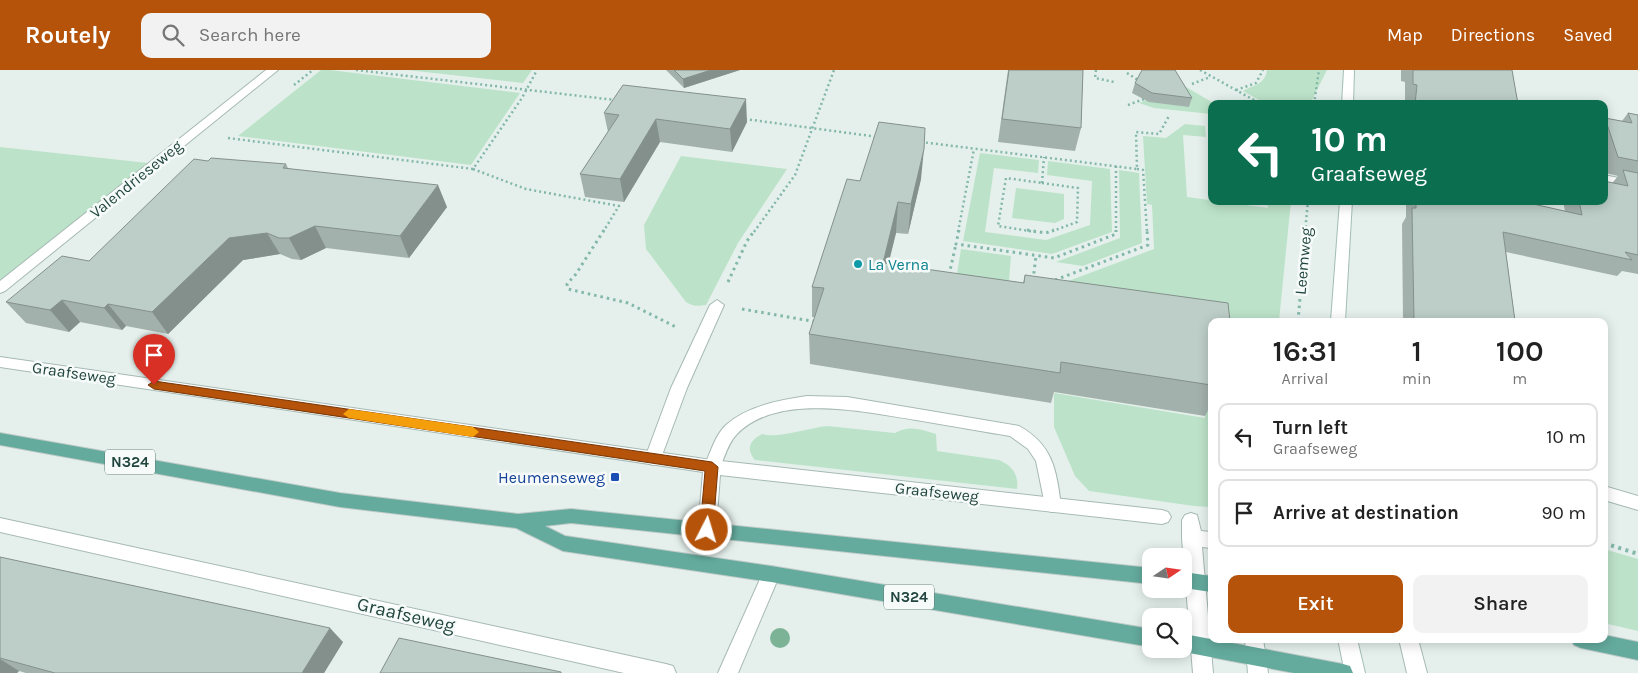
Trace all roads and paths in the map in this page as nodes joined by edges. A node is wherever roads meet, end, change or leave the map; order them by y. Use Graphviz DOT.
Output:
graph roads {
  1 [pos="273,70"];
  2 [pos="313,70"];
  3 [pos="356,70"];
  4 [pos="537,70"];
  5 [pos="834,70"];
  6 [pos="1096,70"];
  7 [pos="1200,70"];
  8 [pos="1262,70"];
  9 [pos="1319,70"];
  10 [pos="1349,70"];
  11 [pos="1127,72"];
  12 [pos="1211,76"];
  13 [pos="1114,82"];
  14 [pos="1141,82"];
  15 [pos="1192,84"];
  16 [pos="289,88"];
  17 [pos="526,89"];
  18 [pos="1235,90"];
  19 [pos="1144,99"];
  20 [pos="1254,100"];
  21 [pos="1315,100"];
  22 [pos="1347,100"];
  23 [pos="623,102"];
  24 [pos="1128,105"];
  25 [pos="1169,116"];
  26 [pos="737,118"];
  27 [pos="814,129"];
  28 [pos="235,132"];
  29 [pos="880,137"];
  30 [pos="917,142"];
  31 [pos="974,149"];
  32 [pos="1044,157"];
  33 [pos="1116,166"];
  34 [pos="473,169"];
  35 [pos="1137,169"];
  36 [pos="1608,180"];
  37 [pos="1042,183"];
  38 [pos="1638,186"];
  39 [pos="1308,205"];
  40 [pos="1346,205"];
  41 [pos="956,244"];
  42 [pos="1036,256"];
  43 [pos="958,278"];
  44 [pos="1050,282"];
  45 [pos="0,288"];
  46 [pos="1032,289"];
  47 [pos="717,305"];
  48 [pos="1298,318"];
  49 [pos="1338,318"];
  50 [pos="819,322"];
  51 [pos="699,344"];
  52 [pos="0,362"];
  53 [pos="0,438"];
  54 [pos="653,458"];
  55 [pos="712,467"];
  56 [pos="1608,494"];
  57 [pos="1638,503"];
  58 [pos="1052,505"];
  59 [pos="1162,517"];
  60 [pos="1191,520"];
  61 [pos="518,521"];
  62 [pos="0,525"];
  63 [pos="707,530"];
  64 [pos="1191,538"];
  65 [pos="1208,540"];
  66 [pos="1608,544"];
  67 [pos="1638,554"];
  68 [pos="771,574"];
  69 [pos="1142,575"];
  70 [pos="1196,582"];
  71 [pos="1142,636"];
  72 [pos="1349,643"];
  73 [pos="1410,643"];
  74 [pos="1600,643"];
  75 [pos="1192,645"];
  76 [pos="1638,651"];
  77 [pos="1256,656"];
  78 [pos="666,673"];
  79 [pos="728,673"];
  80 [pos="1203,673"];
  81 [pos="1343,673"];
  82 [pos="1355,673"];
  83 [pos="1417,673"];
  1 -- 45 [label="street, Valendrieseweg"];
  2 -- 16 [label="path"];
  3 -- 17 [label="path"];
  4 -- 17 [label="path"];
  5 -- 27 [label="path"];
  6 -- 13 [label="path"];
  7 -- 12 [label="path"];
  8 -- 18 [label="path"];
  9 -- 21 [label="path"];
  10 -- 22 [label="street"];
  11 -- 14 [label="path"];
  12 -- 15 [label="path"];
  12 -- 18 [label="path"];
  17 -- 23 [label="path"];
  17 -- 34 [label="path"];
  18 -- 20 [label="path"];
  19 -- 24 [label="path"];
  25 -- 35 [label="path"];
  26 -- 27 [label="path"];
  27 -- 29 [label="path"];
  27 -- 47 [label="path"];
  28 -- 34 [label="path"];
  30 -- 31 [label="path"];
  31 -- 32 [label="path"];
  31 -- 41 [label="path"];
  32 -- 33 [label="path"];
  32 -- 37 [label="path"];
  33 -- 35 [label="path"];
  33 -- 42 [label="path"];
  34 -- 51 [label="path"];
  35 -- 44 [label="path"];
  36 -- 38 [label="street"];
  37 -- 37 [label="path"];
  39 -- 48 [label="path, Leemweg"];
  40 -- 49 [label="street"];
  41 -- 42 [label="path"];
  41 -- 43 [label="path"];
  42 -- 46 [label="path"];
  47 -- 50 [label="path"];
  47 -- 51 [label="street"];
  51 -- 54 [label="street"];
  52 -- 54 [label="street, Graafseweg"];
  53 -- 61 [label="main road, N324"];
  54 -- 55 [label="street, Graafseweg"];
  55 -- 58 [label="street, Graafseweg"];
  55 -- 58 [label="street"];
  55 -- 63 [label="street"];
  56 -- 57 [label="street"];
  58 -- 59 [label="street, Graafseweg"];
  60 -- 64 [label="street"];
  61 -- 63 [label="main road, N324"];
  61 -- 68 [label="main road, N324"];
  62 -- 78 [label="street, Graafseweg"];
  63 -- 69 [label="main road, N324"];
  64 -- 65 [label="street"];
  64 -- 70 [label="street"];
  66 -- 67 [label="path"];
  68 -- 71 [label="main road, N324"];
  68 -- 79 [label="street"];
  70 -- 75 [label="street"];
  72 -- 82 [label="street"];
  73 -- 83 [label="street"];
  74 -- 76 [label="main road"];
  75 -- 77 [label="main road"];
  75 -- 80 [label="street"];
  77 -- 81 [label="main road"];
}
